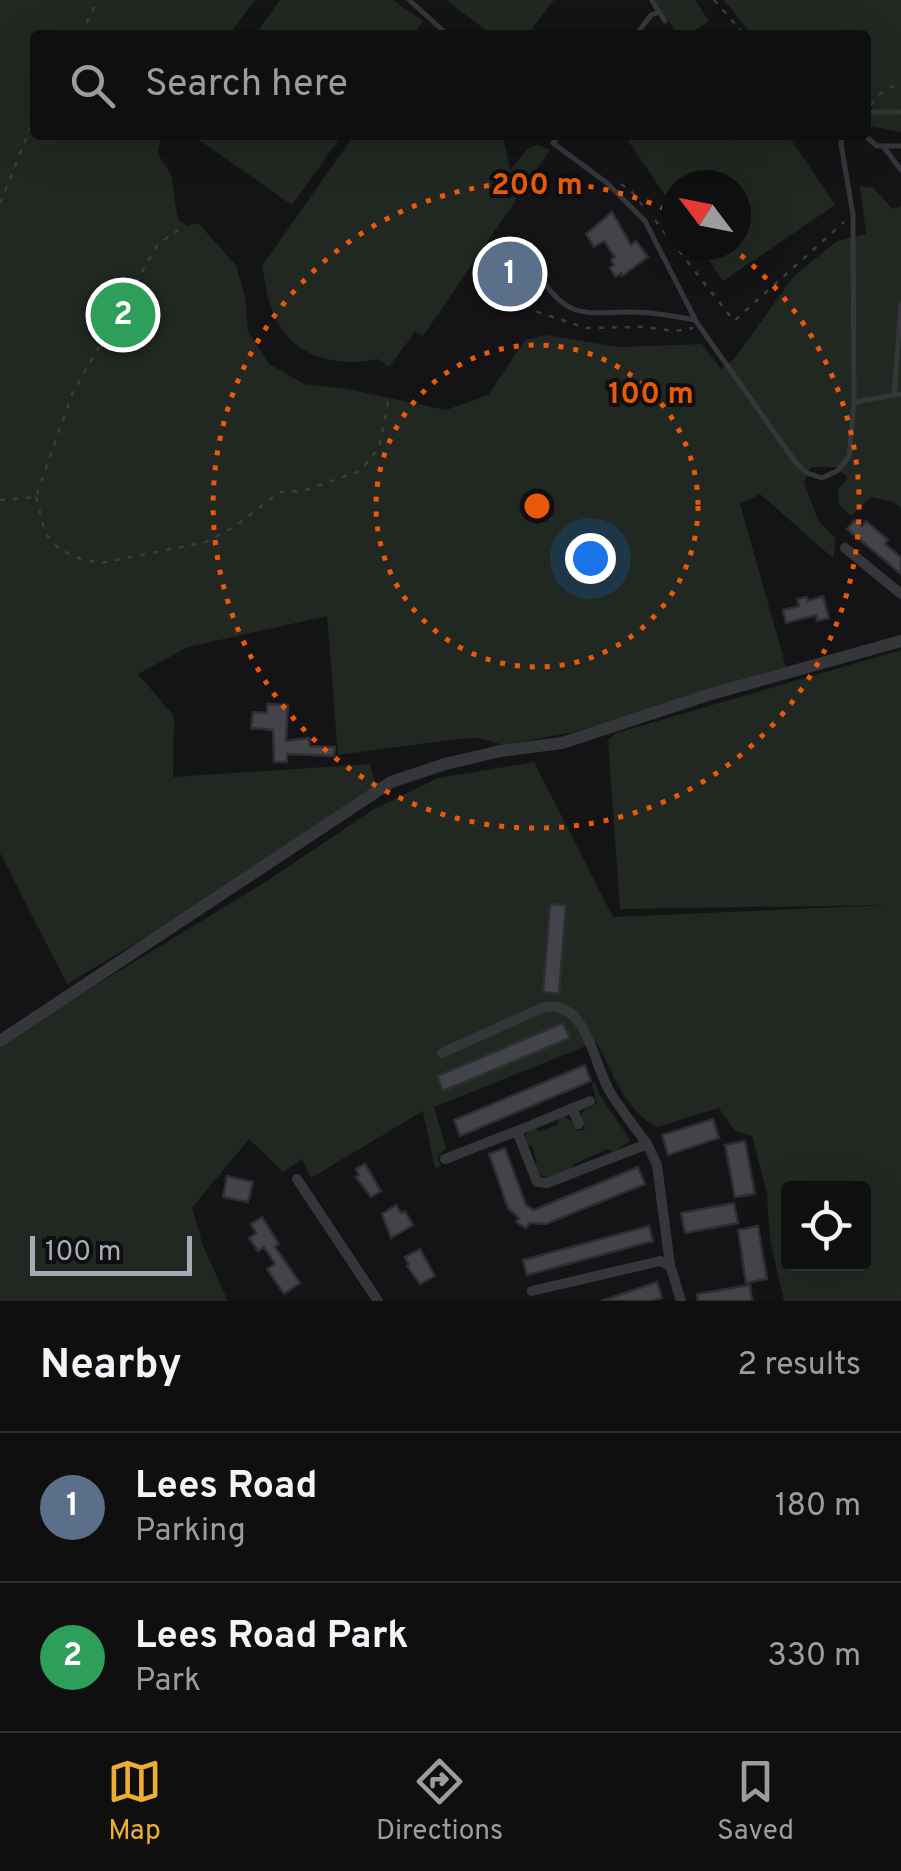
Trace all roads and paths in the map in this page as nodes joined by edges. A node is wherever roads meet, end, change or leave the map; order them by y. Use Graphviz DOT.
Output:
graph roads {
  1 [pos="97,0"];
  2 [pos="409,0"];
  3 [pos="714,0"];
  4 [pos="652,2"];
  5 [pos="658,12"];
  6 [pos="665,21"];
  7 [pos="84,30"];
  8 [pos="442,30"];
  9 [pos="640,30"];
  10 [pos="740,30"];
  11 [pos="901,82"];
  12 [pos="871,106"];
  13 [pos="871,112"];
  14 [pos="901,112"];
  15 [pos="30,129"];
  16 [pos="549,140"];
  17 [pos="555,140"];
  18 [pos="842,140"];
  19 [pos="869,140"];
  20 [pos="552,143"];
  21 [pos="883,146"];
  22 [pos="901,146"];
  23 [pos="901,170"];
  24 [pos="617,182"];
  25 [pos="0,203"];
  26 [pos="852,214"];
  27 [pos="180,229"];
  28 [pos="542,280"];
  29 [pos="526,304"];
  30 [pos="901,304"];
  31 [pos="697,323"];
  32 [pos="897,395"];
  33 [pos="388,397"];
  34 [pos="854,402"];
  35 [pos="36,497"];
  36 [pos="0,500"];
  37 [pos="845,548"];
  38 [pos="901,594"];
  39 [pos="901,642"];
  40 [pos="0,1041"];
  41 [pos="442,1053"];
  42 [pos="590,1101"];
  43 [pos="572,1108"];
  44 [pos="579,1124"];
  45 [pos="516,1132"];
  46 [pos="450,1140"];
  47 [pos="647,1144"];
  48 [pos="296,1179"];
  49 [pos="670,1264"];
  50 [pos="558,1284"];
  51 [pos="532,1291"];
  52 [pos="560,1300"];
  53 [pos="378,1301"];
  54 [pos="681,1301"];
  1 -- 7 [label="path"];
  2 -- 8 [label="lane"];
  3 -- 10 [label="path"];
  4 -- 5 [label="lane"];
  5 -- 6 [label="lane"];
  5 -- 9 [label="lane"];
  11 -- 12 [label="path"];
  13 -- 14 [label="lane"];
  15 -- 25 [label="path"];
  16 -- 20 [label="lane"];
  17 -- 20 [label="lane"];
  18 -- 26 [label="lane"];
  19 -- 21 [label="lane"];
  20 -- 31 [label="lane"];
  21 -- 22 [label="lane"];
  21 -- 23 [label="lane"];
  24 -- 26 [label="path"];
  26 -- 34 [label="lane"];
  27 -- 35 [label="path"];
  28 -- 31 [label="lane"];
  29 -- 31 [label="path"];
  30 -- 32 [label="lane"];
  31 -- 34 [label="lane"];
  32 -- 34 [label="lane"];
  33 -- 35 [label="path"];
  35 -- 36 [label="path"];
  37 -- 38 [label="street"];
  39 -- 40 [label="street"];
  41 -- 47 [label="street"];
  42 -- 43 [label="street"];
  43 -- 44 [label="street"];
  43 -- 45 [label="street"];
  45 -- 46 [label="street"];
  45 -- 47 [label="street"];
  47 -- 49 [label="street"];
  48 -- 53 [label="street"];
  49 -- 50 [label="street"];
  49 -- 54 [label="street"];
  50 -- 51 [label="street"];
  50 -- 52 [label="street"];
}
